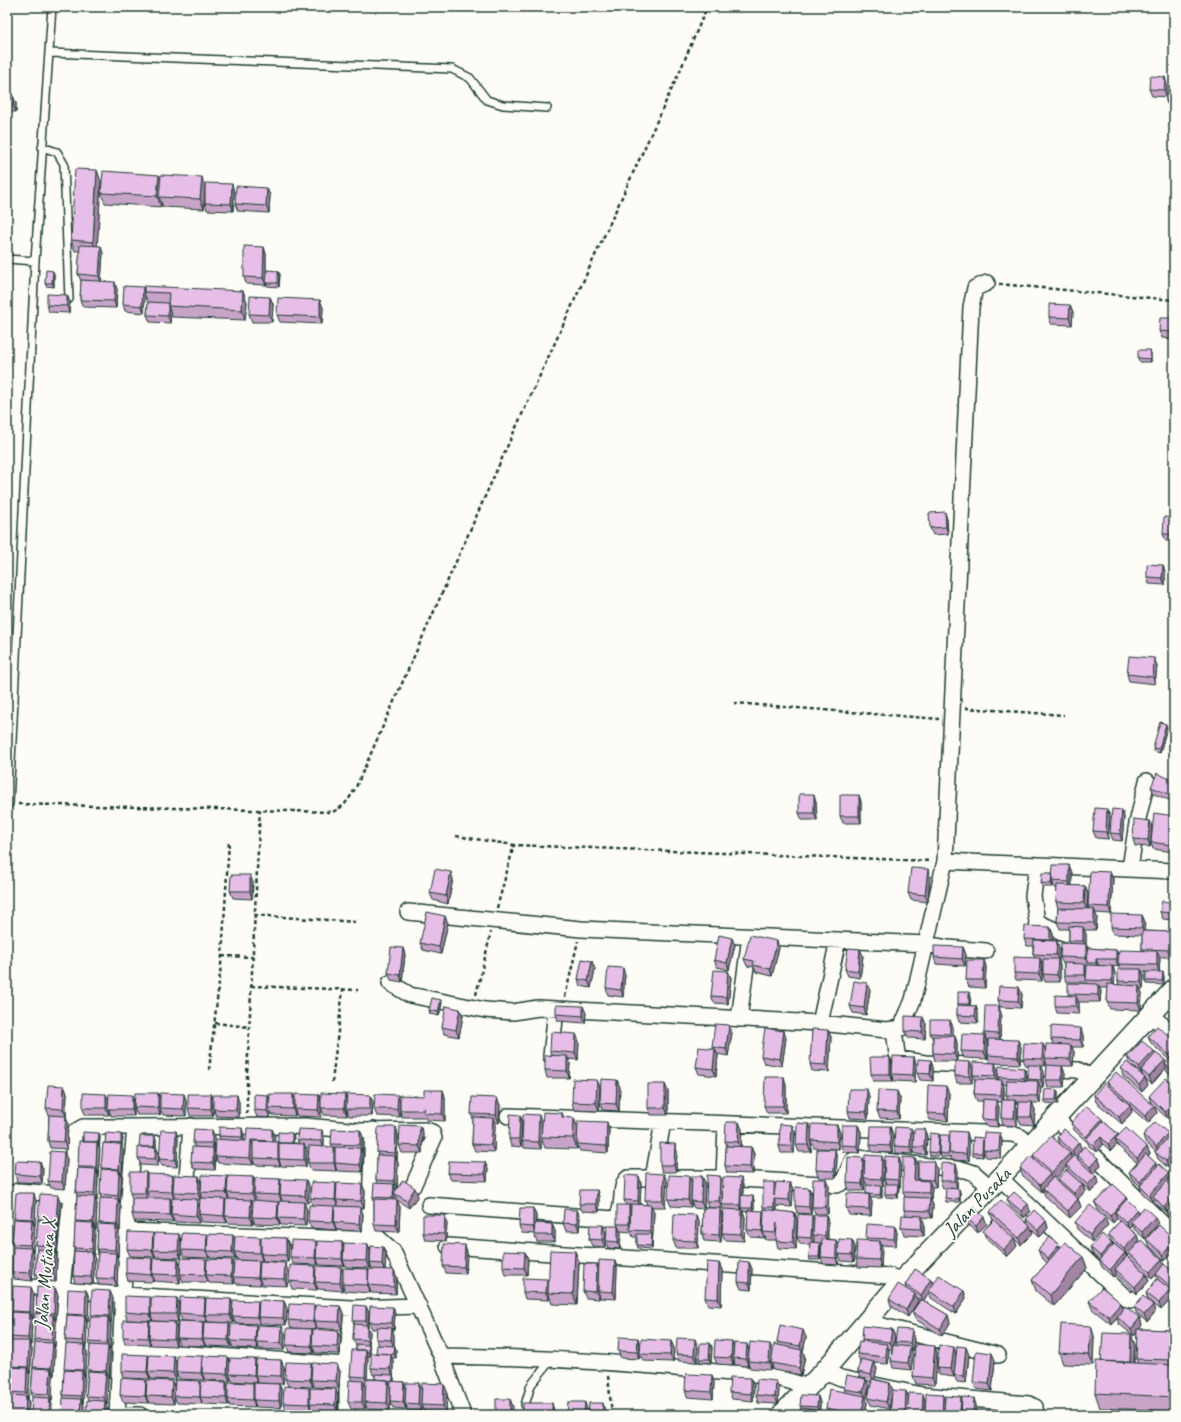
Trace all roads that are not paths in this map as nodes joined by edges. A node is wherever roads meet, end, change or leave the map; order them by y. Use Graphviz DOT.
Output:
graph roads {
  1 [pos="52,7"];
  2 [pos="50,53"];
  3 [pos="547,108"];
  4 [pos="42,147"];
  5 [pos="7,259"];
  6 [pos="35,261"];
  7 [pos="987,283"];
  8 [pos="69,299"];
  9 [pos="1147,781"];
  10 [pos="8,804"];
  11 [pos="945,861"];
  12 [pos="1037,865"];
  13 [pos="1130,868"];
  14 [pos="1174,871"];
  15 [pos="408,912"];
  16 [pos="1064,934"];
  17 [pos="750,936"];
  18 [pos="838,940"];
  19 [pos="927,944"];
  20 [pos="986,950"];
  21 [pos="390,983"];
  22 [pos="1174,989"];
  23 [pos="559,1010"];
  24 [pos="1150,1015"];
  25 [pos="739,1019"];
  26 [pos="820,1023"];
  27 [pos="894,1030"];
  28 [pos="1174,1034"];
  29 [pos="551,1056"];
  30 [pos="1092,1078"];
  31 [pos="508,1116"];
  32 [pos="1056,1118"];
  33 [pos="663,1122"];
  34 [pos="726,1124"];
  35 [pos="191,1126"];
  36 [pos="135,1127"];
  37 [pos="373,1130"];
  38 [pos="1029,1147"];
  39 [pos="203,1178"];
  40 [pos="653,1178"];
  41 [pos="724,1178"];
  42 [pos="995,1183"];
  43 [pos="355,1184"];
  44 [pos="371,1185"];
  45 [pos="413,1186"];
  46 [pos="72,1195"];
  47 [pos="430,1205"];
  48 [pos="126,1231"];
  49 [pos="1174,1235"];
  50 [pos="380,1240"];
  51 [pos="448,1246"];
  52 [pos="1174,1259"];
  53 [pos="7,1273"];
  54 [pos="902,1280"];
  55 [pos="7,1285"];
  56 [pos="62,1290"];
  57 [pos="123,1295"];
  58 [pos="419,1306"];
  59 [pos="352,1308"];
  60 [pos="867,1322"];
  61 [pos="119,1349"];
  62 [pos="998,1355"];
  63 [pos="446,1356"];
  64 [pos="551,1360"];
  65 [pos="346,1365"];
  66 [pos="824,1371"];
  67 [pos="808,1387"];
  68 [pos="525,1405"];
  69 [pos="57,1415"];
  70 [pos="117,1415"];
  71 [pos="122,1415"];
  72 [pos="140,1415"];
  73 [pos="347,1415"];
  74 [pos="461,1415"];
  75 [pos="781,1415"];
  76 [pos="1036,1415"];
  1 -- 2 [label="lane"];
  2 -- 3 [label="lane"];
  2 -- 4 [label="lane"];
  4 -- 6 [label="lane"];
  4 -- 8 [label="lane"];
  5 -- 6 [label="lane"];
  6 -- 10 [label="lane"];
  7 -- 11 [label="street"];
  9 -- 13 [label="street"];
  11 -- 12 [label="street"];
  11 -- 19 [label="street"];
  12 -- 13 [label="street"];
  12 -- 16 [label="street"];
  13 -- 14 [label="street"];
  15 -- 17 [label="street"];
  17 -- 18 [label="street"];
  17 -- 25 [label="street"];
  18 -- 19 [label="street"];
  18 -- 26 [label="street"];
  19 -- 20 [label="street"];
  19 -- 27 [label="street"];
  21 -- 23 [label="street"];
  22 -- 24 [label="street, Jalan Pusaka"];
  23 -- 25 [label="street"];
  23 -- 29 [label="street"];
  24 -- 28 [label="street"];
  24 -- 30 [label="street, Jalan Pusaka"];
  25 -- 26 [label="street"];
  26 -- 27 [label="street"];
  27 -- 30 [label="street"];
  30 -- 32 [label="street, Jalan Pusaka"];
  31 -- 33 [label="street"];
  32 -- 38 [label="street, Jalan Pusaka"];
  32 -- 49 [label="street"];
  33 -- 34 [label="street"];
  33 -- 40 [label="street"];
  34 -- 38 [label="street"];
  34 -- 41 [label="street"];
  35 -- 36 [label="street"];
  35 -- 37 [label="street"];
  35 -- 39 [label="street"];
  36 -- 46 [label="street, Jalan Mutiara X"];
  36 -- 48 [label="street"];
  37 -- 44 [label="street"];
  37 -- 45 [label="street"];
  38 -- 42 [label="street, Jalan Pusaka"];
  40 -- 41 [label="street"];
  40 -- 47 [label="street"];
  41 -- 42 [label="street"];
  42 -- 52 [label="street"];
  42 -- 54 [label="street, Jalan Pusaka"];
  43 -- 44 [label="street"];
  44 -- 50 [label="street"];
  46 -- 53 [label="street"];
  46 -- 56 [label="street, Jalan Mutiara X"];
  48 -- 50 [label="street"];
  48 -- 57 [label="street"];
  50 -- 58 [label="street"];
  51 -- 54 [label="street"];
  54 -- 60 [label="street, Jalan Pusaka"];
  55 -- 56 [label="street"];
  56 -- 57 [label="street"];
  56 -- 69 [label="street, Jalan Mutiara X"];
  57 -- 59 [label="street"];
  57 -- 61 [label="street"];
  58 -- 59 [label="street"];
  58 -- 63 [label="street"];
  59 -- 65 [label="street"];
  60 -- 62 [label="street"];
  60 -- 66 [label="street, Jalan Pusaka"];
  61 -- 65 [label="street"];
  61 -- 70 [label="street"];
  63 -- 64 [label="street"];
  63 -- 74 [label="street"];
  64 -- 67 [label="street"];
  64 -- 68 [label="lane"];
  65 -- 73 [label="street"];
  66 -- 67 [label="street, Jalan Pusaka"];
  66 -- 76 [label="street"];
  67 -- 75 [label="street, Jalan Pusaka"];
  71 -- 72 [label="street"];
}
